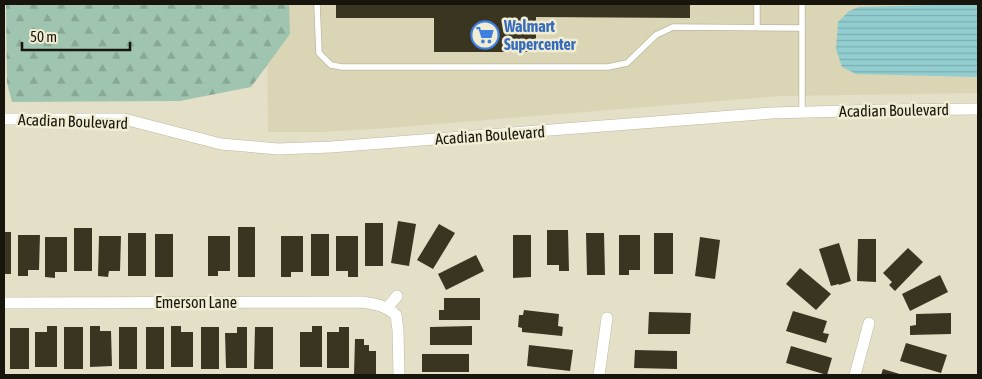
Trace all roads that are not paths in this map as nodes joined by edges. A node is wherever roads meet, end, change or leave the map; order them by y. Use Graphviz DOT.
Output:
graph roads {
  1 [pos="317,4"];
  2 [pos="757,4"];
  3 [pos="802,4"];
  4 [pos="757,27"];
  5 [pos="802,28"];
  6 [pos="978,109"];
  7 [pos="802,112"];
  8 [pos="4,118"];
  9 [pos="397,296"];
  10 [pos="4,303"];
  11 [pos="388,307"];
  12 [pos="608,318"];
  13 [pos="869,323"];
  14 [pos="399,375"];
  15 [pos="599,375"];
  16 [pos="855,375"];
  1 -- 4 [label="lane"];
  2 -- 4 [label="lane"];
  3 -- 5 [label="lane"];
  4 -- 5 [label="lane"];
  5 -- 7 [label="lane"];
  6 -- 7 [label="street, Acadian Boulevard"];
  7 -- 8 [label="street, Acadian Boulevard"];
  9 -- 11 [label="street"];
  10 -- 11 [label="street, Emerson Lane"];
  11 -- 14 [label="street"];
  12 -- 15 [label="street"];
  13 -- 16 [label="street"];
}
